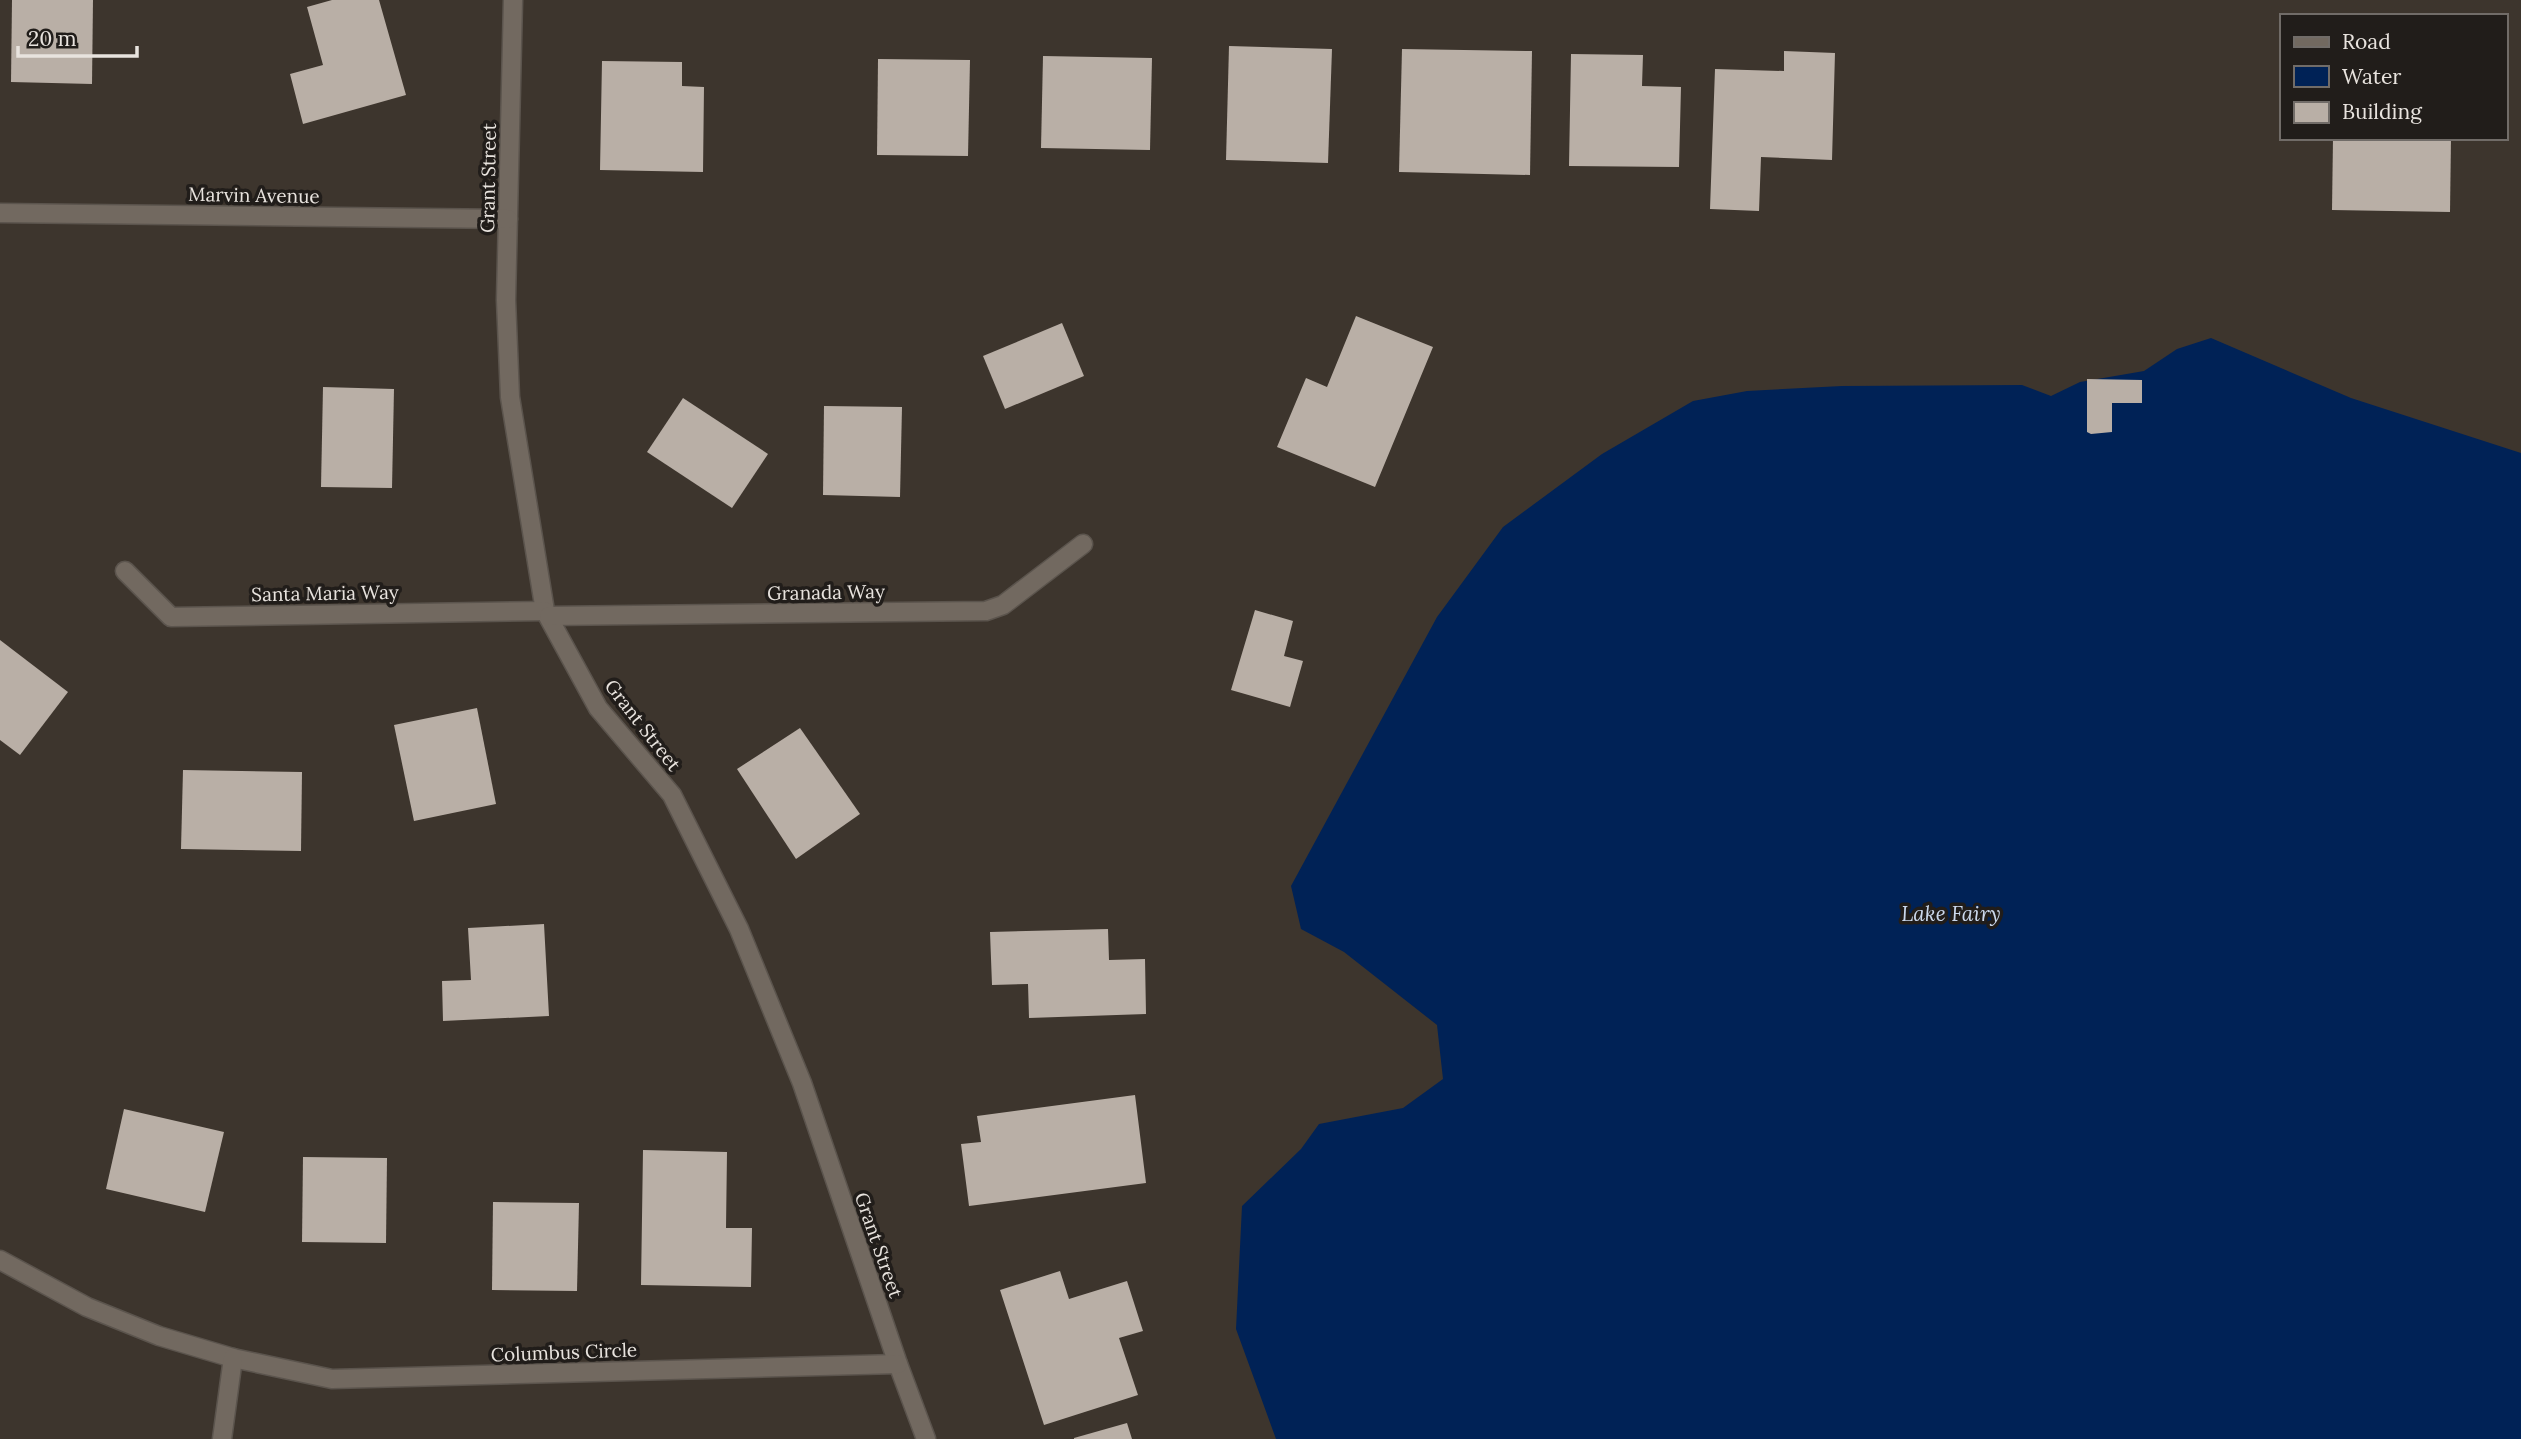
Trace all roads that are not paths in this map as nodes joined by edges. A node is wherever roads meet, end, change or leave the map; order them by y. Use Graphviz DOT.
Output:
graph roads {
  1 [pos="513,0"];
  2 [pos="0,213"];
  3 [pos="508,219"];
  4 [pos="1083,544"];
  5 [pos="125,571"];
  6 [pos="547,614"];
  7 [pos="0,1260"];
  8 [pos="233,1358"];
  9 [pos="898,1364"];
  10 [pos="222,1439"];
  11 [pos="926,1439"];
  1 -- 3 [label="street, Grant Street"];
  2 -- 3 [label="street, Marvin Avenue"];
  3 -- 6 [label="street, Grant Street"];
  4 -- 6 [label="street, Granada Way"];
  5 -- 6 [label="street, Santa Maria Way"];
  6 -- 9 [label="street, Grant Street"];
  7 -- 8 [label="street, Columbus Circle"];
  8 -- 9 [label="street, Columbus Circle"];
  8 -- 10 [label="street"];
  9 -- 11 [label="street, Grant Street"];
}
